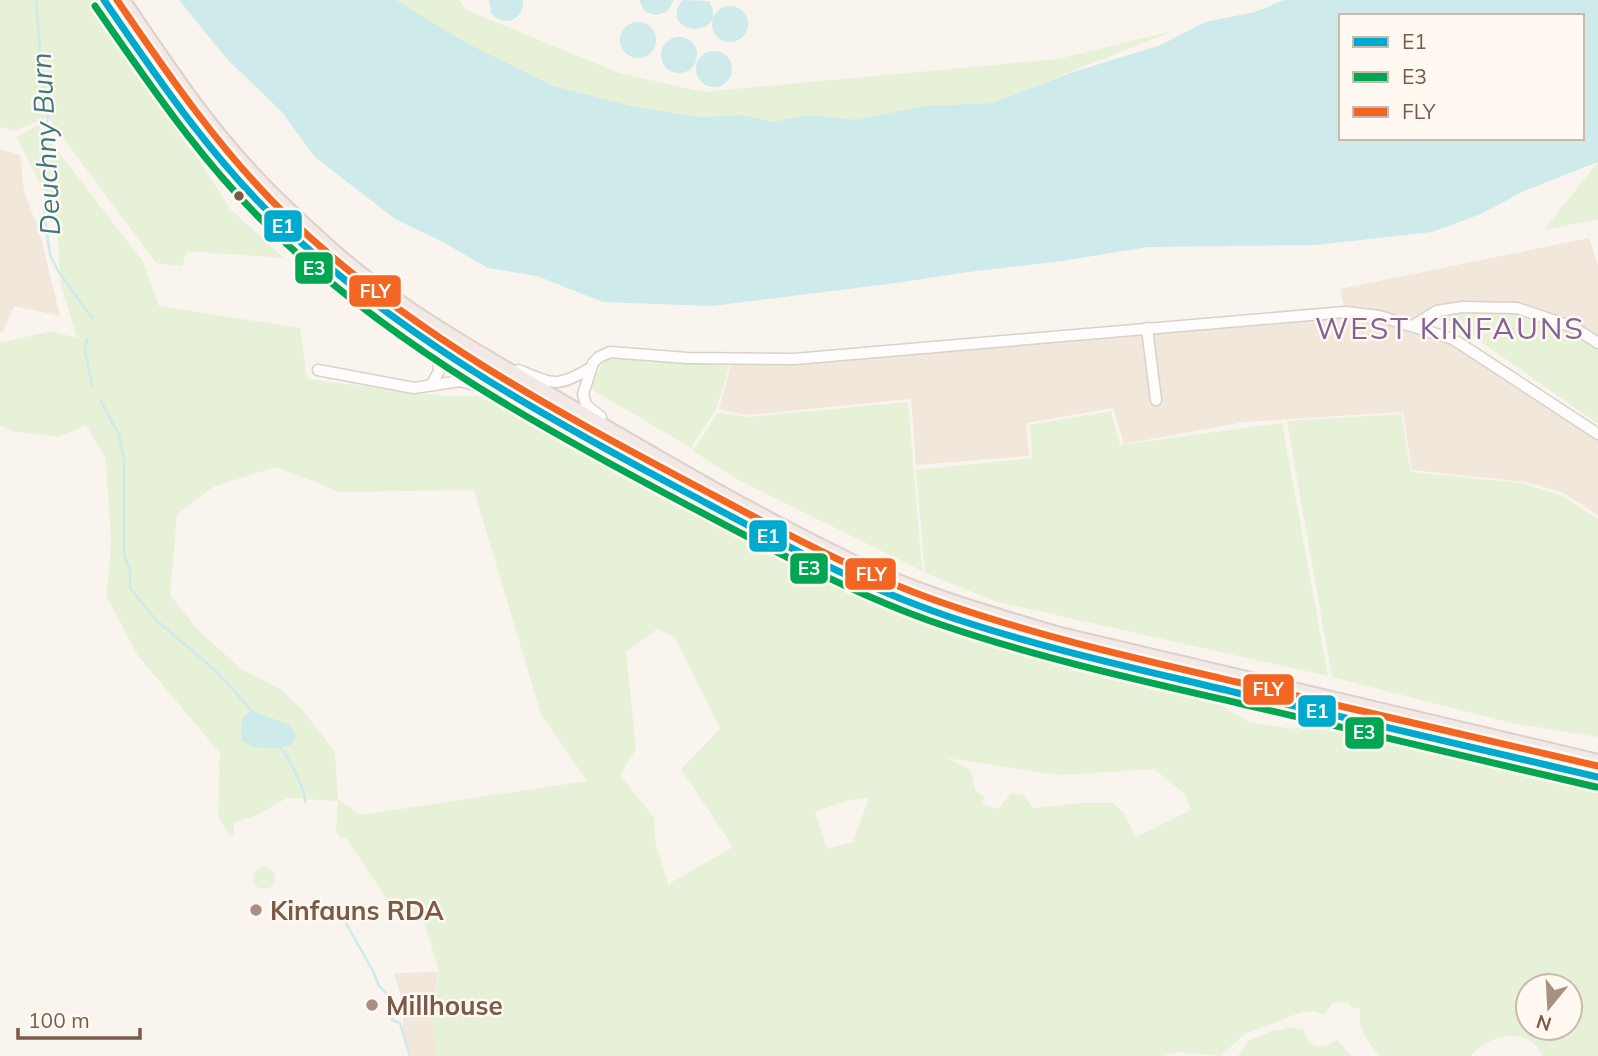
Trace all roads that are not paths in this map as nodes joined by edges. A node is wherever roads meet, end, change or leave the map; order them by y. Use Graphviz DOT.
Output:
graph roads {
  1 [pos="104,0"];
  2 [pos="121,0"];
  3 [pos="1414,325"];
  4 [pos="1147,328"];
  5 [pos="1598,343"];
  6 [pos="438,349"];
  7 [pos="492,360"];
  8 [pos="589,369"];
  9 [pos="318,370"];
  10 [pos="432,384"];
  11 [pos="1156,400"];
  12 [pos="564,425"];
  13 [pos="1598,433"];
  14 [pos="637,446"];
  15 [pos="1598,762"];
  16 [pos="1598,777"];
  1 -- 6 [label="highway"];
  2 -- 7 [label="highway"];
  3 -- 4 [label="street"];
  3 -- 5 [label="street"];
  3 -- 13 [label="street"];
  4 -- 8 [label="street"];
  4 -- 11 [label="street"];
  6 -- 10 [label="street"];
  6 -- 12 [label="highway"];
  7 -- 8 [label="street"];
  7 -- 14 [label="highway"];
  8 -- 14 [label="street"];
  9 -- 10 [label="street"];
  10 -- 12 [label="street"];
  12 -- 16 [label="highway"];
  14 -- 15 [label="highway"];
}
